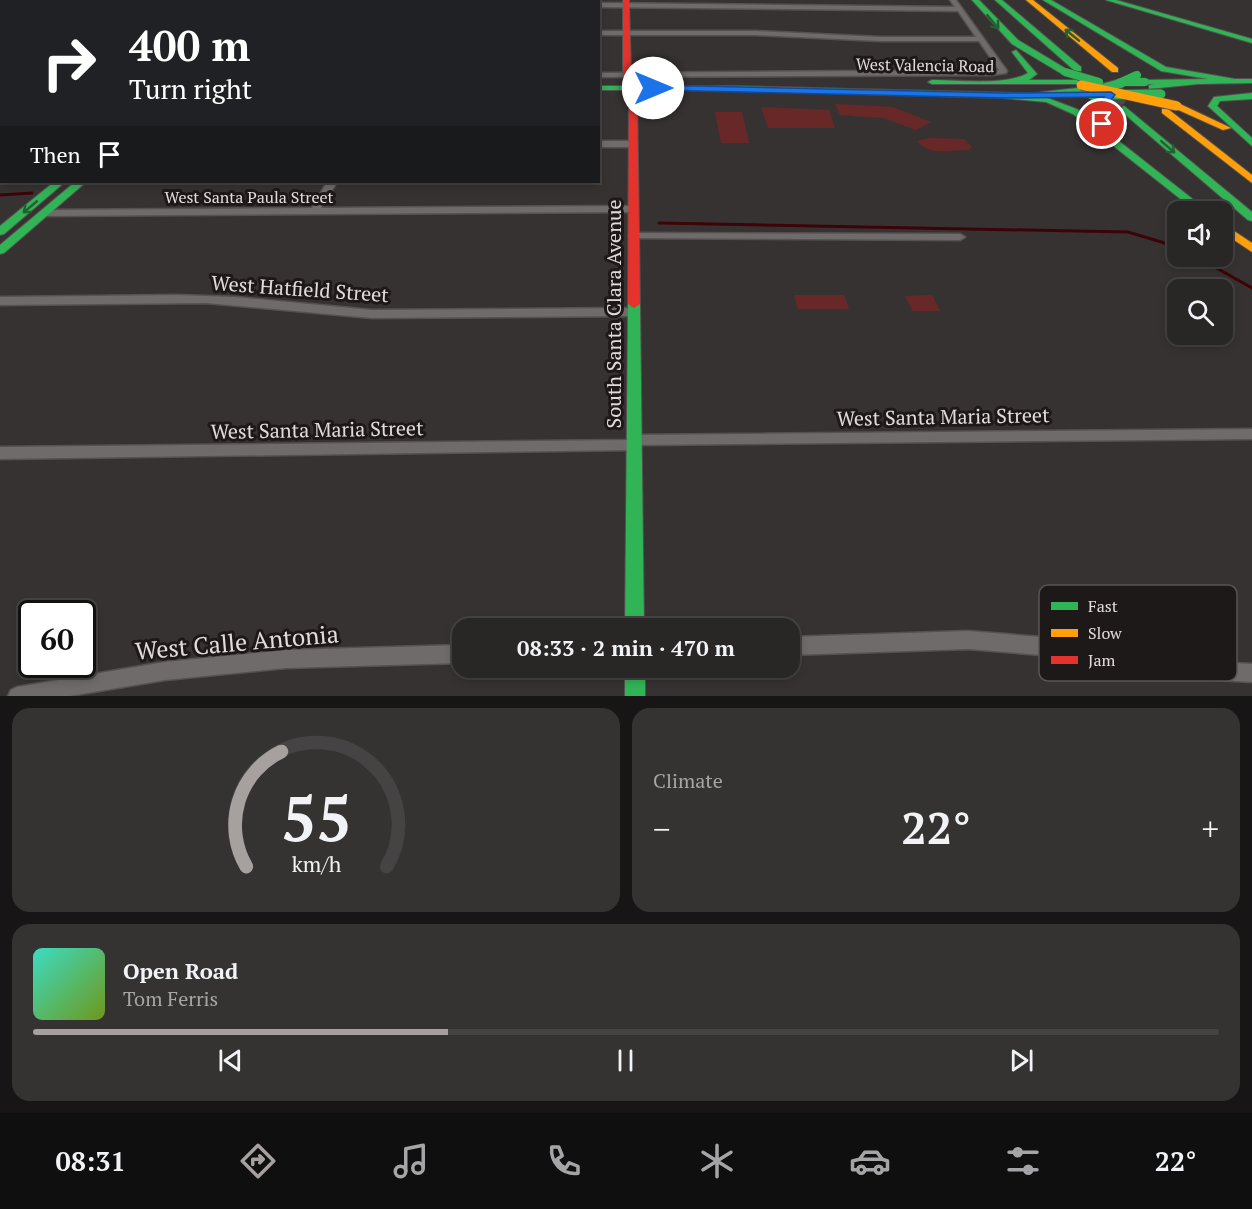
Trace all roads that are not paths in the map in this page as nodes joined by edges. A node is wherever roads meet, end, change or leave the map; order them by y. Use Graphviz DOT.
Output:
graph roads {
  1 [pos="953,0"];
  2 [pos="975,0"];
  3 [pos="998,0"];
  4 [pos="1029,0"];
  5 [pos="1046,0"];
  6 [pos="1109,0"];
  7 [pos="626,3"];
  8 [pos="600,5"];
  9 [pos="958,9"];
  10 [pos="600,33"];
  11 [pos="625,33"];
  12 [pos="981,39"];
  13 [pos="1252,41"];
  14 [pos="1012,43"];
  15 [pos="1125,47"];
  16 [pos="1115,70"];
  17 [pos="600,75"];
  18 [pos="600,81"];
  19 [pos="630,81"];
  20 [pos="1246,81"];
  21 [pos="1113,87"];
  22 [pos="600,88"];
  23 [pos="1004,89"];
  24 [pos="1252,95"];
  25 [pos="1171,108"];
  26 [pos="1124,109"];
  27 [pos="1113,140"];
  28 [pos="600,144"];
  29 [pos="633,144"];
  30 [pos="1252,144"];
  31 [pos="1252,180"];
  32 [pos="331,183"];
  33 [pos="72,184"];
  34 [pos="1190,201"];
  35 [pos="633,209"];
  36 [pos="315,211"];
  37 [pos="44,213"];
  38 [pos="1252,219"];
  39 [pos="1233,234"];
  40 [pos="633,236"];
  41 [pos="960,237"];
  42 [pos="3,241"];
  43 [pos="1252,249"];
  44 [pos="0,301"];
  45 [pos="633,312"];
  46 [pos="1252,434"];
  47 [pos="634,442"];
  48 [pos="0,453"];
  49 [pos="635,618"];
  50 [pos="800,646"];
  51 [pos="1039,646"];
  52 [pos="452,654"];
  53 [pos="1237,672"];
  54 [pos="1252,673"];
  55 [pos="635,678"];
  56 [pos="17,696"];
  57 [pos="635,696"];
  1 -- 9 [label="street"];
  2 -- 14 [label="main road, one-way"];
  3 -- 21 [label="main road"];
  16 -- 4 [label="main road, one-way"];
  5 -- 15 [label="main road"];
  6 -- 13 [label="main road"];
  7 -- 8 [label="street"];
  7 -- 9 [label="street"];
  7 -- 11 [label="main road, South Santa Clara Avenue"];
  9 -- 12 [label="street"];
  10 -- 11 [label="street"];
  11 -- 12 [label="street"];
  11 -- 19 [label="main road, South Santa Clara Avenue"];
  12 -- 19 [label="street, West Valencia Road"];
  14 -- 21 [label="main road"];
  14 -- 23 [label="main road"];
  15 -- 20 [label="main road"];
  15 -- 21 [label="main road"];
  17 -- 19 [label="street, West Valencia Road"];
  18 -- 19 [label="main road, West Valencia Road"];
  19 -- 22 [label="main road, West Valencia Road"];
  19 -- 23 [label="main road, West Valencia Road"];
  19 -- 29 [label="main road, South Santa Clara Avenue"];
  20 -- 21 [label="main road"];
  21 -- 23 [label="main road, West Valencia Road"];
  21 -- 24 [label="main road"];
  21 -- 25 [label="main road, bridge"];
  21 -- 27 [label="main road"];
  23 -- 27 [label="main road"];
  24 -- 30 [label="main road"];
  25 -- 30 [label="main road"];
  25 -- 31 [label="main road"];
  26 -- 38 [label="main road, one-way"];
  27 -- 34 [label="main road"];
  28 -- 29 [label="street"];
  29 -- 35 [label="main road, South Santa Clara Avenue"];
  32 -- 36 [label="street"];
  33 -- 37 [label="main road"];
  33 -- 42 [label="main road, one-way"];
  35 -- 36 [label="street, West Santa Paula Street"];
  35 -- 40 [label="main road, South Santa Clara Avenue"];
  36 -- 37 [label="street, West Santa Paula Street"];
  37 -- 42 [label="main road"];
  39 -- 43 [label="main road"];
  40 -- 41 [label="street"];
  40 -- 45 [label="main road, South Santa Clara Avenue"];
  44 -- 45 [label="street, West Hatfield Street"];
  45 -- 47 [label="main road, South Santa Clara Avenue"];
  46 -- 47 [label="street, West Santa Maria Street"];
  47 -- 48 [label="street, West Santa Maria Street"];
  47 -- 49 [label="main road, South Santa Clara Avenue"];
  50 -- 51 [label="street"];
  52 -- 56 [label="street, West Calle Antonia"];
  53 -- 54 [label="street"];
  55 -- 57 [label="main road"];
}
